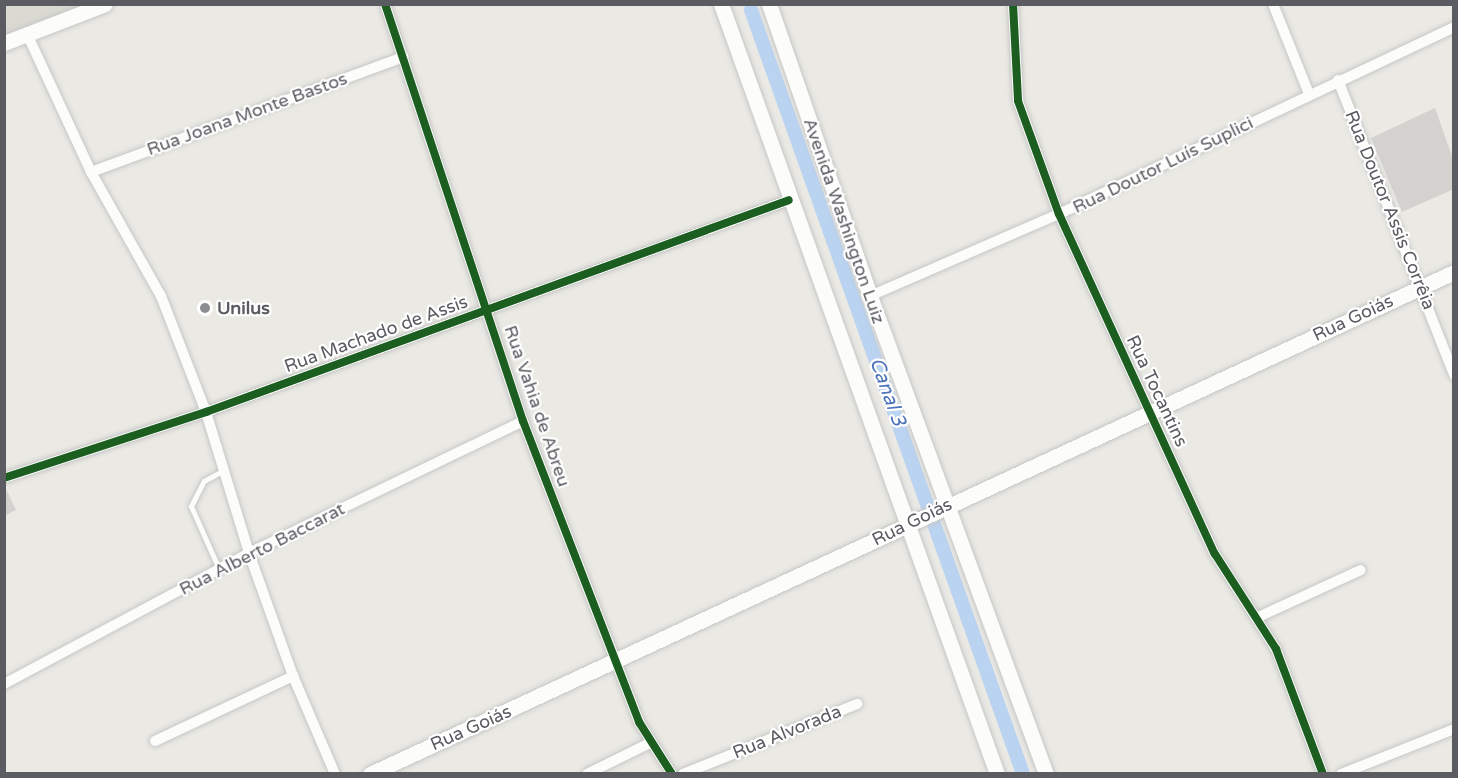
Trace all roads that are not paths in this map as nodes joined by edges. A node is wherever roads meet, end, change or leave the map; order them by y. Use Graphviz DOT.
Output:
graph roads {
  1 [pos="105,4"];
  2 [pos="386,4"];
  3 [pos="721,4"];
  4 [pos="769,4"];
  5 [pos="1013,4"];
  6 [pos="1273,4"];
  7 [pos="1454,27"];
  8 [pos="27,34"];
  9 [pos="4,43"];
  10 [pos="403,57"];
  11 [pos="1338,80"];
  12 [pos="1309,94"];
  13 [pos="92,172"];
  14 [pos="789,200"];
  15 [pos="1059,214"];
  16 [pos="1454,272"];
  17 [pos="1422,286"];
  18 [pos="870,296"];
  19 [pos="488,309"];
  20 [pos="1454,375"];
  21 [pos="206,412"];
  22 [pos="1151,412"];
  23 [pos="523,421"];
  24 [pos="224,470"];
  25 [pos="4,478"];
  26 [pos="941,507"];
  27 [pos="912,522"];
  28 [pos="249,553"];
  29 [pos="219,569"];
  30 [pos="1361,570"];
  31 [pos="1256,618"];
  32 [pos="615,663"];
  33 [pos="293,676"];
  34 [pos="4,684"];
  35 [pos="857,705"];
  36 [pos="1454,729"];
  37 [pos="155,741"];
  38 [pos="651,743"];
  39 [pos="334,774"];
  40 [pos="370,774"];
  41 [pos="587,774"];
  42 [pos="672,774"];
  43 [pos="683,774"];
  44 [pos="997,774"];
  45 [pos="1046,774"];
  46 [pos="1323,774"];
  47 [pos="1341,774"];
  1 -- 8 [label="main road"];
  2 -- 10 [label="street, Rua Vahia de Abreu"];
  3 -- 14 [label="main road"];
  4 -- 18 [label="main road, Avenida Washington Luiz"];
  5 -- 15 [label="street, Rua Tocantins"];
  6 -- 12 [label="street"];
  7 -- 11 [label="street, Rua Doutor Luís Suplici"];
  8 -- 9 [label="main road"];
  8 -- 13 [label="street"];
  10 -- 13 [label="street, Rua Joana Monte Bastos"];
  10 -- 19 [label="street, Rua Vahia de Abreu"];
  11 -- 12 [label="street, Rua Doutor Luís Suplici"];
  11 -- 17 [label="street, Rua Doutor Assis Corrêia"];
  12 -- 15 [label="street, Rua Doutor Luís Suplici"];
  13 -- 21 [label="street"];
  14 -- 19 [label="street, Rua Machado de Assis"];
  14 -- 27 [label="main road"];
  15 -- 18 [label="street, Rua Doutor Luís Suplici"];
  15 -- 22 [label="street, Rua Tocantins"];
  16 -- 17 [label="main road, Rua Goiás"];
  17 -- 20 [label="street, Rua Doutor Assis Corrêia"];
  17 -- 22 [label="main road, Rua Goiás"];
  18 -- 26 [label="main road, Avenida Washington Luiz"];
  19 -- 21 [label="street, Rua Machado de Assis"];
  19 -- 23 [label="street, Rua Vahia de Abreu"];
  21 -- 24 [label="street"];
  21 -- 25 [label="street, Rua Machado de Assis"];
  22 -- 26 [label="main road, Rua Goiás"];
  22 -- 31 [label="street, Rua Tocantins"];
  23 -- 28 [label="street, Rua Alberto Baccarat"];
  23 -- 32 [label="street, Rua Vahia de Abreu"];
  24 -- 28 [label="street"];
  24 -- 29 [label="lane"];
  26 -- 27 [label="main road, Rua Goiás"];
  26 -- 45 [label="main road, Avenida Washington Luiz"];
  27 -- 32 [label="main road, Rua Goiás"];
  27 -- 44 [label="main road"];
  28 -- 29 [label="street, Rua Alberto Baccarat"];
  28 -- 33 [label="street"];
  29 -- 34 [label="street, Rua Alberto Baccarat"];
  30 -- 31 [label="street"];
  31 -- 46 [label="street, Rua Tocantins"];
  32 -- 38 [label="street, Rua Vahia de Abreu"];
  32 -- 40 [label="main road, Rua Goiás"];
  33 -- 37 [label="street"];
  33 -- 39 [label="street"];
  35 -- 43 [label="street, Rua Alvorada"];
  36 -- 47 [label="street"];
  38 -- 41 [label="street"];
  38 -- 42 [label="street, Rua Vahia de Abreu"];
}
